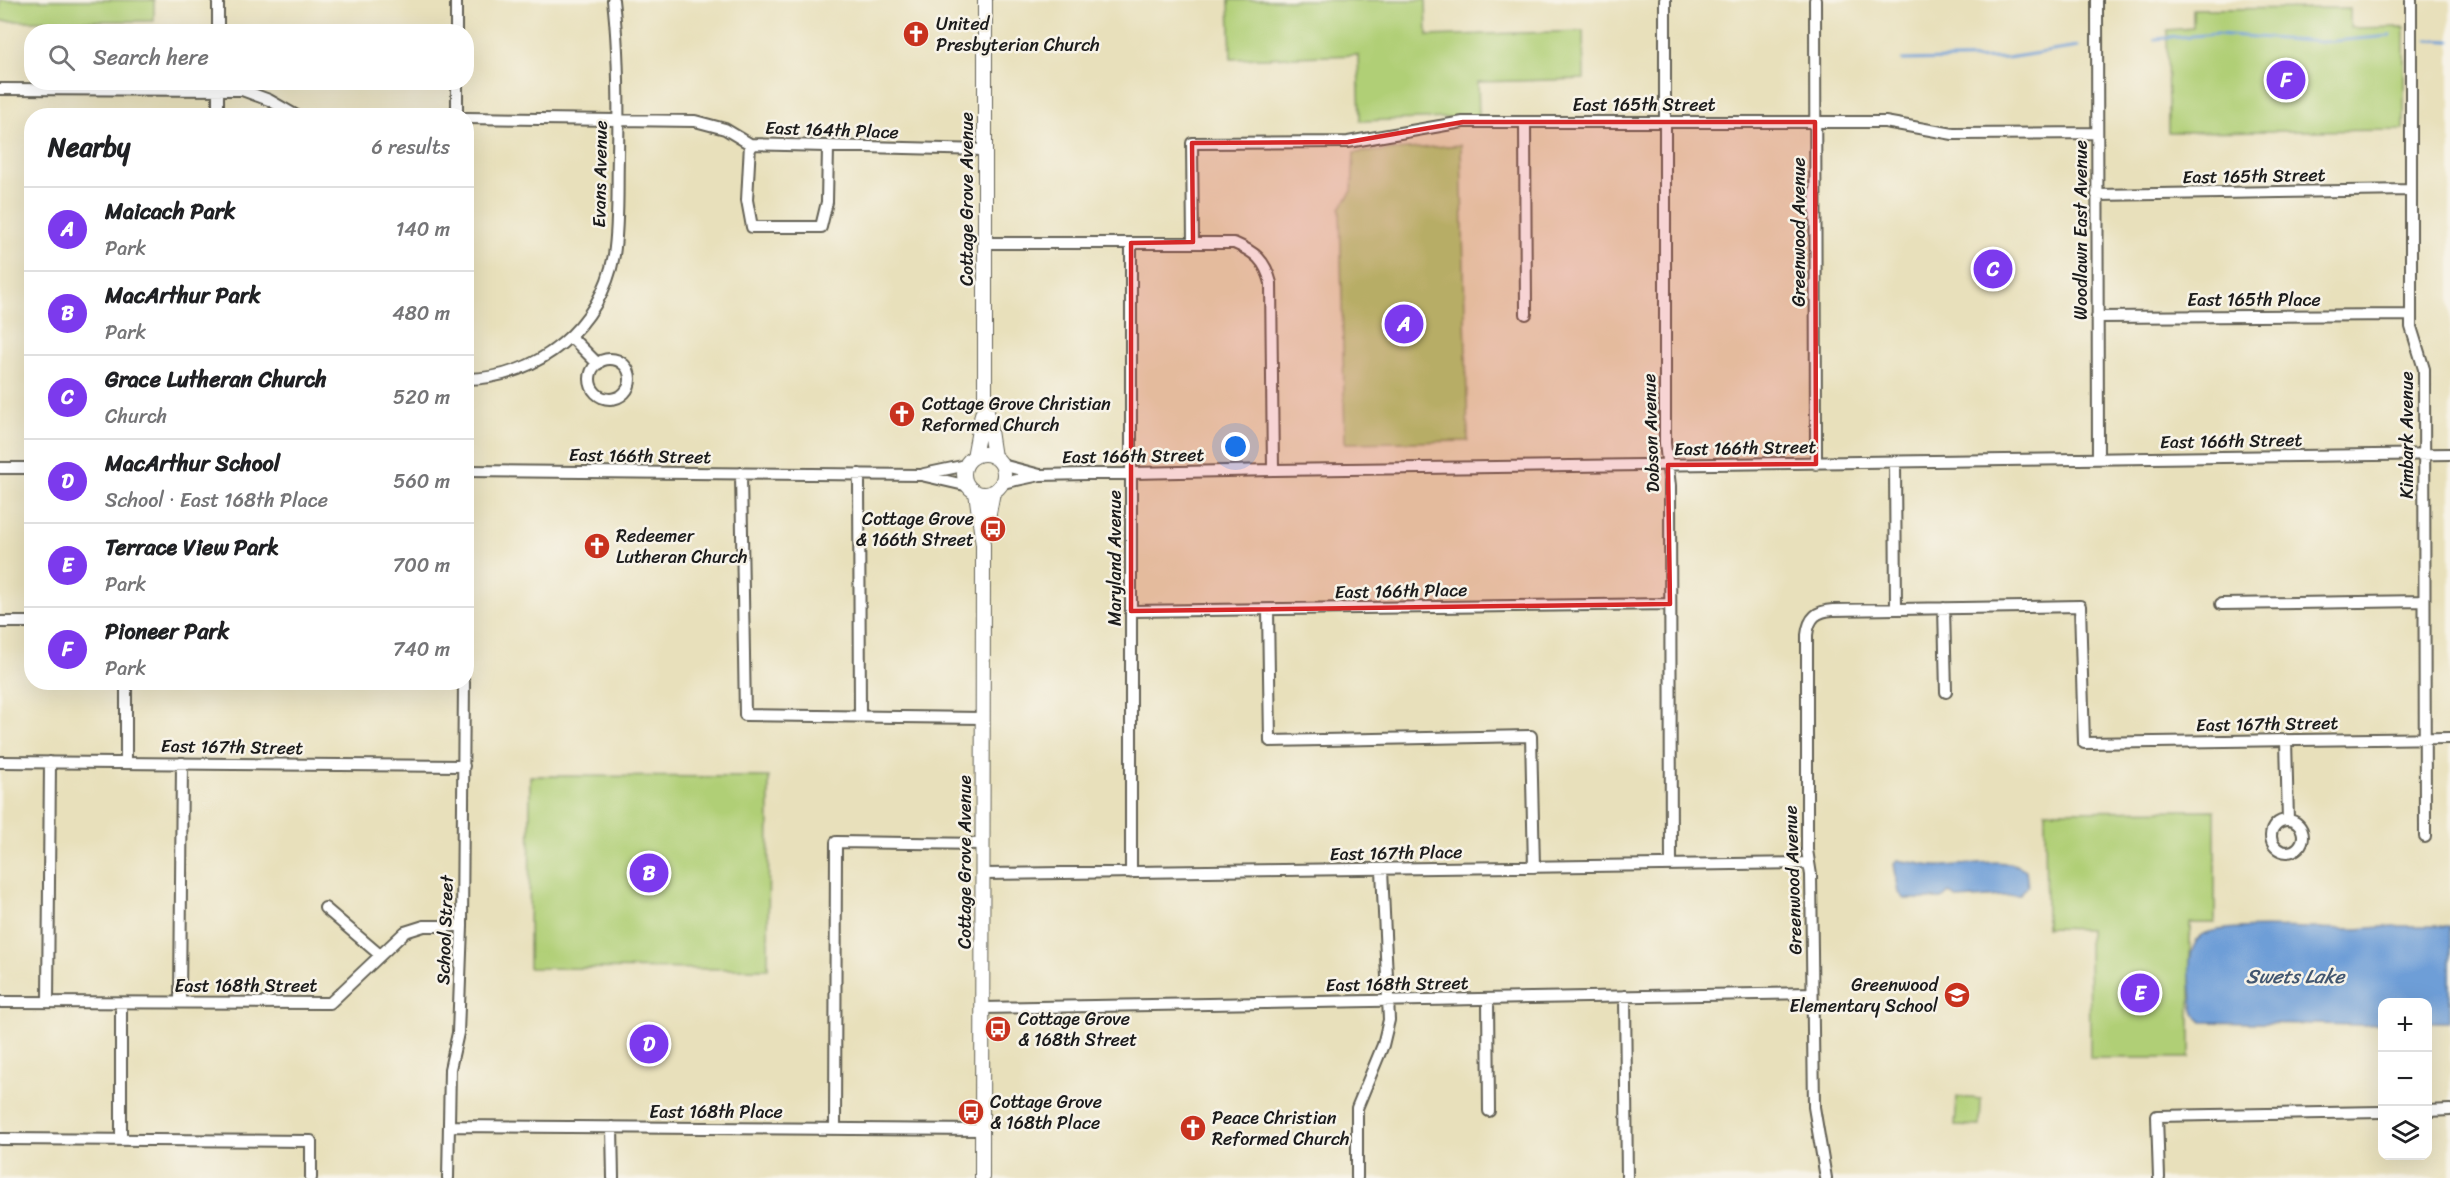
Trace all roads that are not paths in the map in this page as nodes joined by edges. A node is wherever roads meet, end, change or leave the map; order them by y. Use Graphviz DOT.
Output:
graph roads {
  1 [pos="218,0"];
  2 [pos="456,0"];
  3 [pos="613,0"];
  4 [pos="985,0"];
  5 [pos="1665,0"];
  6 [pos="1815,0"];
  7 [pos="2097,0"];
  8 [pos="2411,0"];
  9 [pos="218,24"];
  10 [pos="456,24"];
  11 [pos="0,89"];
  12 [pos="24,89"];
  13 [pos="218,90"];
  14 [pos="239,90"];
  15 [pos="457,90"];
  16 [pos="218,108"];
  17 [pos="282,108"];
  18 [pos="457,108"];
  19 [pos="474,118"];
  20 [pos="618,120"];
  21 [pos="1525,122"];
  22 [pos="1664,122"];
  23 [pos="1815,122"];
  24 [pos="2097,133"];
  25 [pos="750,144"];
  26 [pos="828,147"];
  27 [pos="985,150"];
  28 [pos="2412,190"];
  29 [pos="2097,195"];
  30 [pos="1193,242"];
  31 [pos="985,243"];
  32 [pos="1131,243"];
  33 [pos="1526,315"];
  34 [pos="2411,315"];
  35 [pos="2097,317"];
  36 [pos="571,337"];
  37 [pos="598,364"];
  38 [pos="474,378"];
  39 [pos="985,398"];
  40 [pos="2425,454"];
  41 [pos="2450,454"];
  42 [pos="2098,459"];
  43 [pos="971,461"];
  44 [pos="998,461"];
  45 [pos="1895,462"];
  46 [pos="1816,464"];
  47 [pos="1668,465"];
  48 [pos="0,468"];
  49 [pos="24,468"];
  50 [pos="1273,470"];
  51 [pos="474,471"];
  52 [pos="741,473"];
  53 [pos="1131,473"];
  54 [pos="859,474"];
  55 [pos="921,475"];
  56 [pos="1040,475"];
  57 [pos="997,488"];
  58 [pos="972,489"];
  59 [pos="983,545"];
  60 [pos="2423,601"];
  61 [pos="1671,604"];
  62 [pos="2222,604"];
  63 [pos="1944,608"];
  64 [pos="1896,609"];
  65 [pos="1268,610"];
  66 [pos="1131,611"];
  67 [pos="0,621"];
  68 [pos="24,622"];
  69 [pos="126,690"];
  70 [pos="464,690"];
  71 [pos="1946,692"];
  72 [pos="860,715"];
  73 [pos="983,718"];
  74 [pos="2425,738"];
  75 [pos="2450,738"];
  76 [pos="2286,740"];
  77 [pos="0,762"];
  78 [pos="50,762"];
  79 [pos="126,762"];
  80 [pos="182,763"];
  81 [pos="464,766"];
  82 [pos="2288,820"];
  83 [pos="2425,837"];
  84 [pos="983,844"];
  85 [pos="1809,863"];
  86 [pos="1671,865"];
  87 [pos="1534,867"];
  88 [pos="1382,870"];
  89 [pos="1131,873"];
  90 [pos="983,874"];
  91 [pos="325,908"];
  92 [pos="462,926"];
  93 [pos="380,955"];
  94 [pos="1812,993"];
  95 [pos="1625,996"];
  96 [pos="1488,999"];
  97 [pos="1389,1001"];
  98 [pos="0,1002"];
  99 [pos="48,1002"];
  100 [pos="180,1002"];
  101 [pos="121,1003"];
  102 [pos="983,1008"];
  103 [pos="2450,1110"];
  104 [pos="1489,1111"];
  105 [pos="2432,1111"];
  106 [pos="2378,1112"];
  107 [pos="449,1126"];
  108 [pos="612,1127"];
  109 [pos="835,1129"];
  110 [pos="982,1130"];
  111 [pos="121,1138"];
  112 [pos="0,1139"];
  113 [pos="311,1178"];
  114 [pos="448,1178"];
  115 [pos="613,1178"];
  116 [pos="982,1178"];
  117 [pos="1357,1178"];
  118 [pos="1627,1178"];
  119 [pos="1826,1178"];
  120 [pos="2159,1178"];
  1 -- 9 [label="street"];
  2 -- 10 [label="street"];
  3 -- 20 [label="street, Evans Avenue"];
  4 -- 27 [label="street, Cottage Grove Avenue"];
  5 -- 22 [label="street, Dobson Avenue"];
  6 -- 23 [label="street, Greenwood Avenue"];
  7 -- 24 [label="street, Woodlawn East Avenue"];
  8 -- 28 [label="street, Kimbark Avenue"];
  11 -- 12 [label="street"];
  13 -- 16 [label="street"];
  14 -- 17 [label="street"];
  15 -- 18 [label="street"];
  19 -- 20 [label="street, East 164th Place"];
  20 -- 25 [label="street, East 164th Place"];
  20 -- 36 [label="street, Evans Avenue"];
  21 -- 22 [label="street, East 165th Street"];
  21 -- 30 [label="street, East 165th Street"];
  21 -- 33 [label="street"];
  22 -- 23 [label="street, East 165th Street"];
  22 -- 47 [label="street, Dobson Avenue"];
  23 -- 24 [label="street, East 165th Street"];
  23 -- 46 [label="street, Greenwood Avenue"];
  24 -- 29 [label="street, Woodlawn East Avenue"];
  25 -- 26 [label="street, East 164th Place"];
  25 -- 26 [label="street"];
  26 -- 27 [label="street, East 164th Place"];
  27 -- 31 [label="street, Cottage Grove Avenue"];
  28 -- 29 [label="street, East 165th Street"];
  28 -- 34 [label="street, Kimbark Avenue"];
  29 -- 35 [label="street, Woodlawn East Avenue"];
  30 -- 32 [label="street"];
  30 -- 50 [label="street"];
  31 -- 32 [label="street"];
  31 -- 39 [label="street, Cottage Grove Avenue"];
  32 -- 53 [label="street, Maryland Avenue"];
  34 -- 35 [label="street, East 165th Place"];
  34 -- 40 [label="street, Kimbark Avenue"];
  35 -- 42 [label="street, Woodlawn East Avenue"];
  36 -- 37 [label="street"];
  36 -- 38 [label="street, Evans Avenue"];
  39 -- 43 [label="street, Cottage Grove Avenue"];
  39 -- 44 [label="street, Cottage Grove Avenue"];
  40 -- 41 [label="street, East 166th Street"];
  40 -- 42 [label="street, East 166th Street"];
  40 -- 60 [label="street, Kimbark Avenue"];
  42 -- 45 [label="street, East 166th Street"];
  43 -- 44 [label="street"];
  43 -- 55 [label="street, East 166th Street"];
  43 -- 58 [label="street"];
  44 -- 56 [label="street, East 166th Street"];
  44 -- 57 [label="street"];
  45 -- 46 [label="street, East 166th Street"];
  45 -- 64 [label="street"];
  46 -- 47 [label="street, East 166th Street"];
  47 -- 50 [label="street, East 166th Street"];
  47 -- 61 [label="street, Dobson Avenue"];
  48 -- 49 [label="street"];
  50 -- 53 [label="street, East 166th Street"];
  51 -- 52 [label="street, East 166th Street"];
  52 -- 54 [label="street, East 166th Street"];
  52 -- 72 [label="street"];
  53 -- 56 [label="street, East 166th Street"];
  53 -- 66 [label="street, Maryland Avenue"];
  54 -- 55 [label="street, East 166th Street"];
  54 -- 72 [label="street"];
  55 -- 58 [label="street, East 166th Street"];
  56 -- 57 [label="street, East 166th Street"];
  57 -- 58 [label="street"];
  57 -- 59 [label="street, Cottage Grove Avenue"];
  58 -- 59 [label="street, Cottage Grove Avenue"];
  59 -- 73 [label="street, Cottage Grove Avenue"];
  60 -- 62 [label="street"];
  60 -- 74 [label="street, Kimbark Avenue"];
  61 -- 65 [label="street, East 166th Place"];
  61 -- 86 [label="street, Dobson Avenue"];
  63 -- 64 [label="street"];
  63 -- 71 [label="street"];
  63 -- 76 [label="street, East 167th Street"];
  64 -- 85 [label="street, Greenwood Avenue"];
  65 -- 66 [label="street, East 166th Place"];
  65 -- 87 [label="street"];
  66 -- 89 [label="street, Maryland Avenue"];
  67 -- 68 [label="street"];
  69 -- 79 [label="street"];
  70 -- 81 [label="street, School Street"];
  72 -- 73 [label="street"];
  73 -- 84 [label="street, Cottage Grove Avenue"];
  74 -- 75 [label="street, East 167th Street"];
  74 -- 76 [label="street, East 167th Street"];
  74 -- 83 [label="street, Kimbark Avenue"];
  76 -- 82 [label="street"];
  77 -- 78 [label="street, East 167th Street"];
  78 -- 79 [label="street, East 167th Street"];
  78 -- 99 [label="street"];
  79 -- 80 [label="street, East 167th Street"];
  80 -- 81 [label="street, East 167th Street"];
  80 -- 100 [label="street"];
  81 -- 92 [label="street, School Street"];
  84 -- 90 [label="street, Cottage Grove Avenue"];
  84 -- 109 [label="street"];
  85 -- 86 [label="street, East 167th Place"];
  85 -- 94 [label="street, Greenwood Avenue"];
  86 -- 87 [label="street, East 167th Place"];
  87 -- 88 [label="street, East 167th Place"];
  88 -- 89 [label="street, East 167th Place"];
  88 -- 97 [label="street"];
  89 -- 90 [label="street, East 167th Place"];
  90 -- 102 [label="street, Cottage Grove Avenue"];
  91 -- 93 [label="street"];
  92 -- 93 [label="street, East 168th Street"];
  92 -- 107 [label="street, School Street"];
  93 -- 100 [label="street, East 168th Street"];
  94 -- 95 [label="street, East 168th Street"];
  94 -- 119 [label="street, Greenwood Avenue"];
  95 -- 96 [label="street, East 168th Street"];
  95 -- 118 [label="street"];
  96 -- 97 [label="street, East 168th Street"];
  96 -- 104 [label="street"];
  97 -- 102 [label="street, East 168th Street"];
  97 -- 117 [label="street"];
  98 -- 99 [label="street, East 168th Street"];
  99 -- 101 [label="street, East 168th Street"];
  100 -- 101 [label="street, East 168th Street"];
  101 -- 111 [label="street"];
  102 -- 110 [label="street, Cottage Grove Avenue"];
  103 -- 105 [label="street"];
  106 -- 120 [label="street"];
  107 -- 108 [label="street, East 168th Place"];
  107 -- 114 [label="street, School Street"];
  108 -- 109 [label="street, East 168th Place"];
  108 -- 115 [label="street"];
  109 -- 110 [label="street, East 168th Place"];
  110 -- 116 [label="street, Cottage Grove Avenue"];
  111 -- 112 [label="street"];
  111 -- 113 [label="street"];
}
